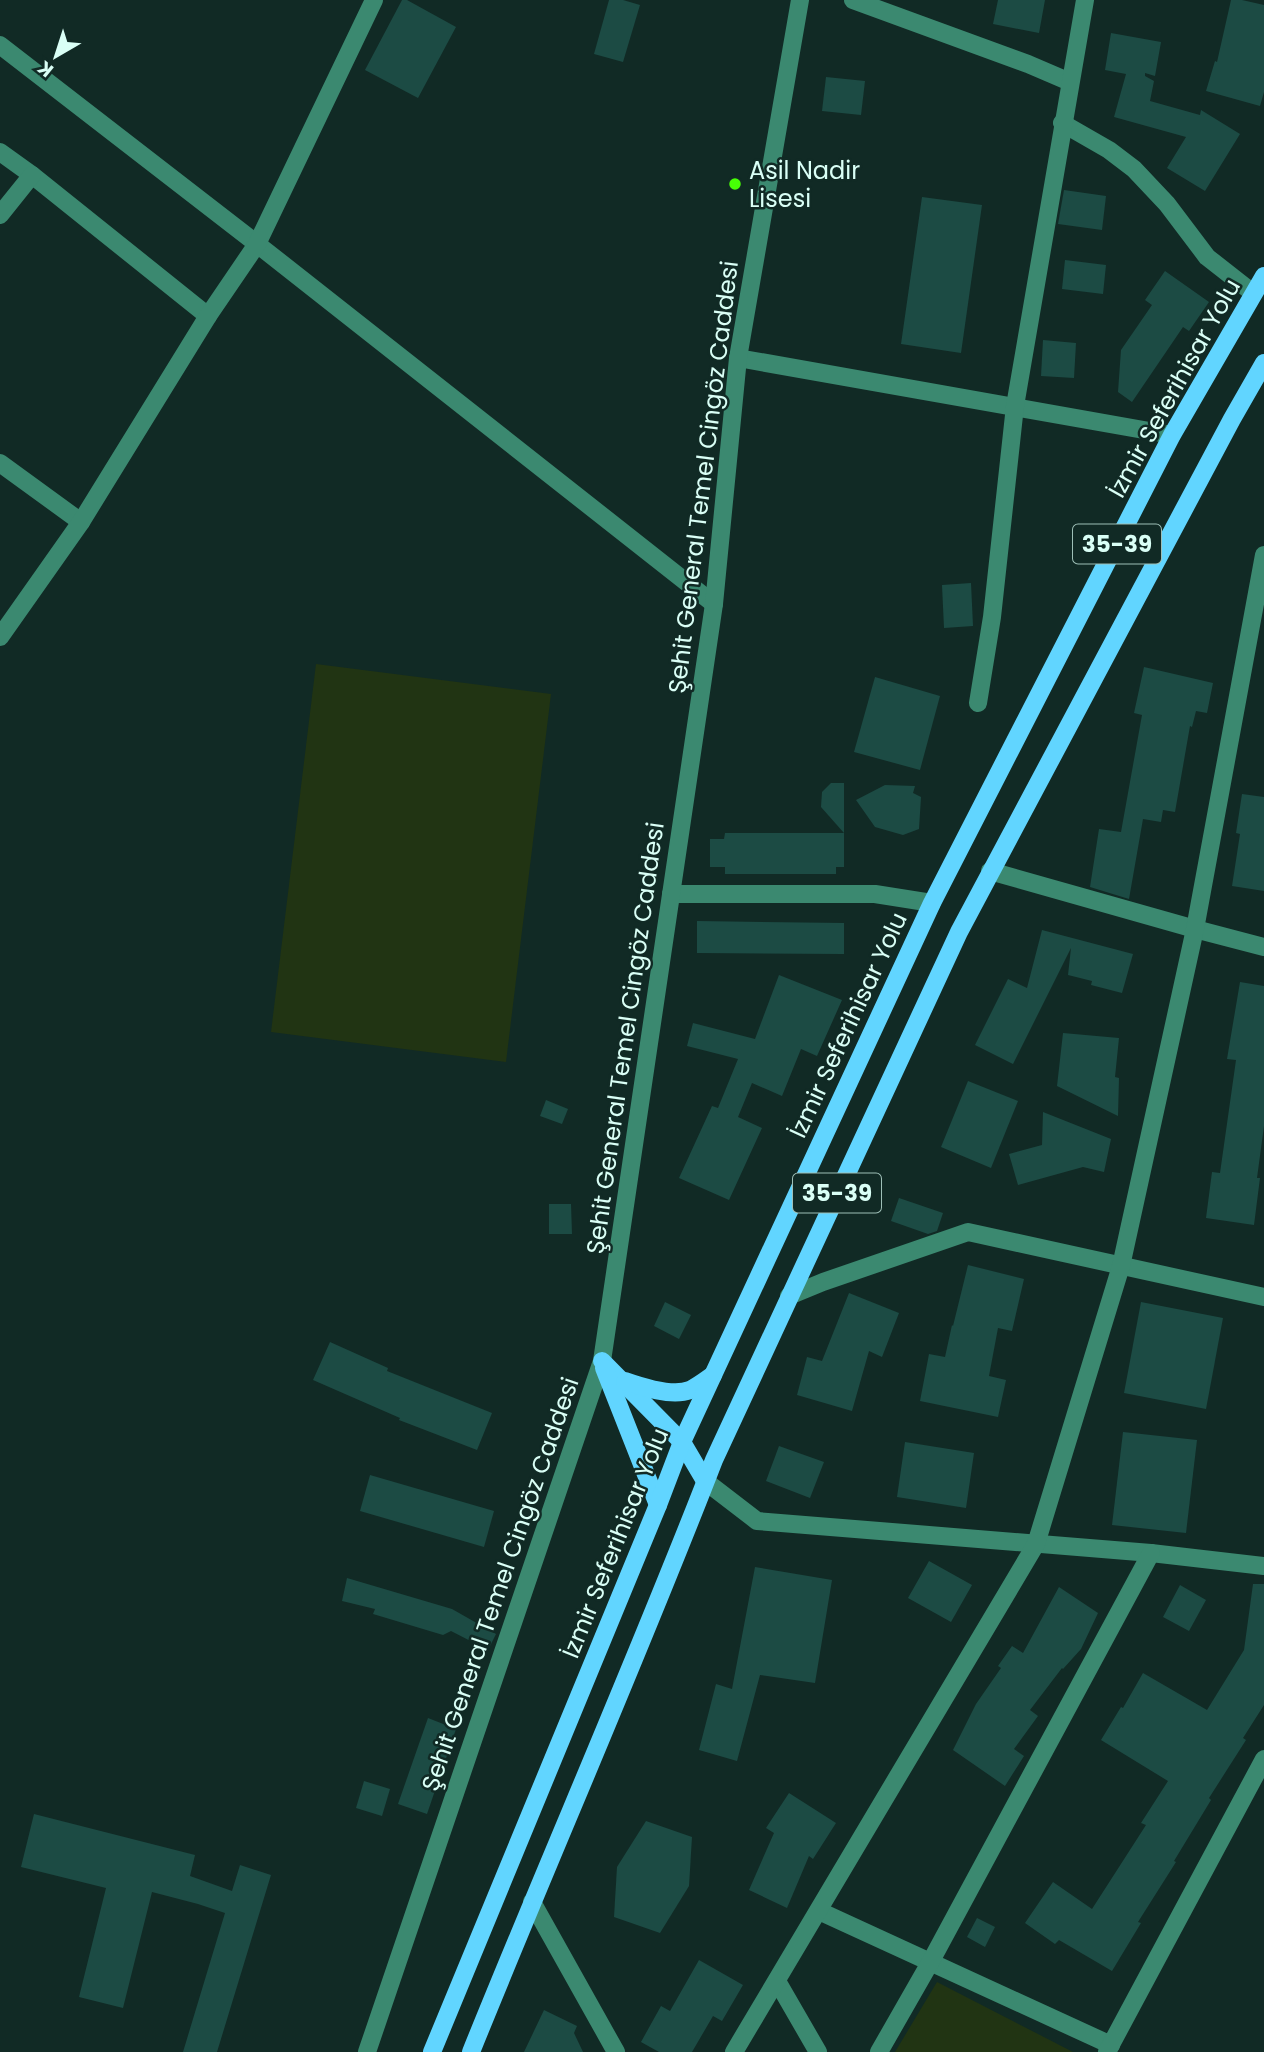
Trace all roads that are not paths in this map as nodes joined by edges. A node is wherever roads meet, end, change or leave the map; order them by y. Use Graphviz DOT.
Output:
graph roads {
  1 [pos="374,0"];
  2 [pos="800,0"];
  3 [pos="853,0"];
  4 [pos="1085,0"];
  5 [pos="0,45"];
  6 [pos="1070,82"];
  7 [pos="1062,123"];
  8 [pos="0,152"];
  9 [pos="32,175"];
  10 [pos="0,215"];
  11 [pos="257,244"];
  12 [pos="1264,276"];
  13 [pos="1253,293"];
  14 [pos="208,316"];
  15 [pos="738,358"];
  16 [pos="1264,363"];
  17 [pos="1014,406"];
  18 [pos="1172,435"];
  19 [pos="0,463"];
  20 [pos="81,522"];
  21 [pos="1264,555"];
  22 [pos="714,604"];
  23 [pos="0,637"];
  24 [pos="978,704"];
  25 [pos="990,872"];
  26 [pos="671,894"];
  27 [pos="932,904"];
  28 [pos="1195,929"];
  29 [pos="1264,947"];
  30 [pos="1121,1266"];
  31 [pos="789,1296"];
  32 [pos="1264,1297"];
  33 [pos="602,1361"];
  34 [pos="713,1375"];
  35 [pos="621,1380"];
  36 [pos="682,1442"];
  37 [pos="705,1481"];
  38 [pos="658,1505"];
  39 [pos="1036,1544"];
  40 [pos="1151,1553"];
  41 [pos="1264,1566"];
  42 [pos="1264,1759"];
  43 [pos="531,1902"];
  44 [pos="819,1911"];
  45 [pos="931,1961"];
  46 [pos="777,1981"];
  47 [pos="1109,2049"];
  48 [pos="367,2052"];
  49 [pos="432,2052"];
  50 [pos="471,2052"];
  51 [pos="616,2052"];
  52 [pos="734,2052"];
  53 [pos="818,2052"];
  54 [pos="879,2052"];
  1 -- 11 [label="street"];
  2 -- 15 [label="street, Şehit General Temel Cingöz Caddesi"];
  3 -- 6 [label="street"];
  4 -- 6 [label="street"];
  5 -- 11 [label="street"];
  6 -- 7 [label="street"];
  7 -- 13 [label="street"];
  7 -- 17 [label="street"];
  8 -- 9 [label="street"];
  9 -- 10 [label="street"];
  9 -- 14 [label="street"];
  11 -- 14 [label="street"];
  11 -- 22 [label="street"];
  12 -- 13 [label="main road, İzmir Seferihisar Yolu / 35-39"];
  13 -- 18 [label="main road, İzmir Seferihisar Yolu / 35-39"];
  14 -- 20 [label="street"];
  15 -- 17 [label="street"];
  15 -- 22 [label="street, Şehit General Temel Cingöz Caddesi"];
  16 -- 25 [label="main road, 35-39"];
  17 -- 18 [label="street"];
  17 -- 24 [label="street"];
  18 -- 27 [label="main road, İzmir Seferihisar Yolu / 35-39"];
  19 -- 20 [label="street"];
  20 -- 23 [label="street"];
  21 -- 28 [label="street"];
  22 -- 26 [label="street, Şehit General Temel Cingöz Caddesi"];
  25 -- 28 [label="street"];
  25 -- 31 [label="main road, 35-39"];
  26 -- 27 [label="street"];
  26 -- 33 [label="street, Şehit General Temel Cingöz Caddesi"];
  27 -- 34 [label="main road, İzmir Seferihisar Yolu / 35-39"];
  28 -- 29 [label="street"];
  28 -- 30 [label="street"];
  30 -- 31 [label="street"];
  30 -- 32 [label="street"];
  30 -- 39 [label="street"];
  31 -- 37 [label="main road, 35-39"];
  33 -- 35 [label="main road"];
  33 -- 38 [label="main road"];
  33 -- 48 [label="street, Şehit General Temel Cingöz Caddesi"];
  34 -- 35 [label="main road"];
  34 -- 36 [label="main road, İzmir Seferihisar Yolu / 35-39"];
  35 -- 36 [label="main road"];
  36 -- 37 [label="main road"];
  36 -- 38 [label="main road, İzmir Seferihisar Yolu / 35-39"];
  37 -- 39 [label="street"];
  37 -- 43 [label="main road, 35-39"];
  38 -- 49 [label="main road, İzmir Seferihisar Yolu / 35-39"];
  39 -- 40 [label="street"];
  39 -- 44 [label="street"];
  40 -- 41 [label="street"];
  40 -- 45 [label="street"];
  42 -- 47 [label="street"];
  43 -- 50 [label="main road, 35-39"];
  43 -- 51 [label="street"];
  44 -- 45 [label="street"];
  44 -- 46 [label="street"];
  45 -- 47 [label="street"];
  45 -- 54 [label="street"];
  46 -- 52 [label="street"];
  46 -- 53 [label="street"];
}
